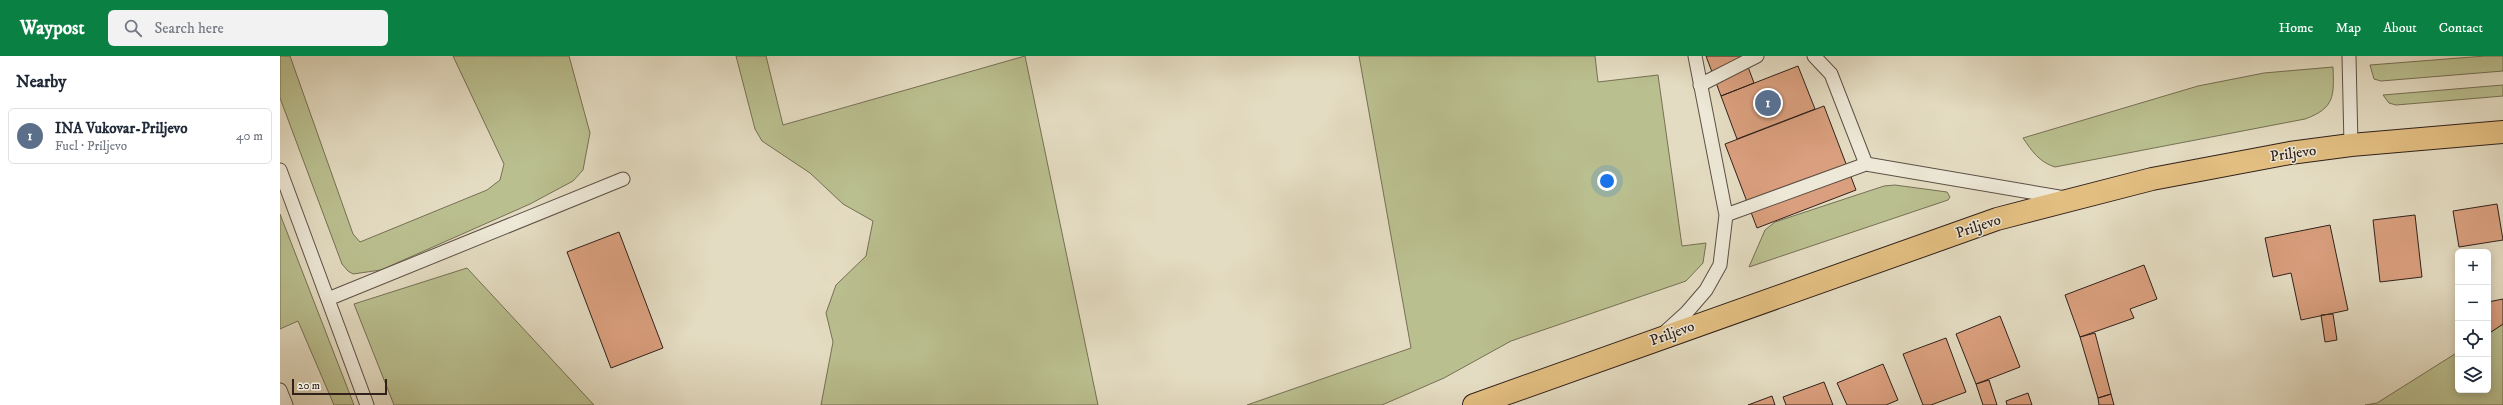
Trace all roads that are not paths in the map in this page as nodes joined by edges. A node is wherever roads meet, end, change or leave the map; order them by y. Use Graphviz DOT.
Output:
graph roads {
  1 [pos="1695,56"];
  2 [pos="1757,56"];
  3 [pos="1814,56"];
  4 [pos="2349,56"];
  5 [pos="1700,85"];
  6 [pos="2503,132"];
  7 [pos="2352,145"];
  8 [pos="1866,164"];
  9 [pos="280,170"];
  10 [pos="622,179"];
  11 [pos="2073,199"];
  12 [pos="1726,215"];
  13 [pos="328,299"];
  14 [pos="1658,338"];
  15 [pos="280,390"];
  16 [pos="286,405"];
  17 [pos="368,405"];
  18 [pos="1474,405"];
  1 -- 5 [label="lane"];
  2 -- 5 [label="lane"];
  3 -- 8 [label="lane"];
  4 -- 7 [label="lane"];
  5 -- 12 [label="lane"];
  6 -- 7 [label="main road, Priljevo"];
  7 -- 11 [label="main road, Priljevo"];
  8 -- 11 [label="lane"];
  8 -- 12 [label="lane"];
  9 -- 13 [label="lane"];
  10 -- 13 [label="lane"];
  11 -- 14 [label="main road, Priljevo"];
  12 -- 14 [label="lane"];
  13 -- 17 [label="lane"];
  14 -- 18 [label="main road, Priljevo"];
  15 -- 16 [label="lane"];
}
